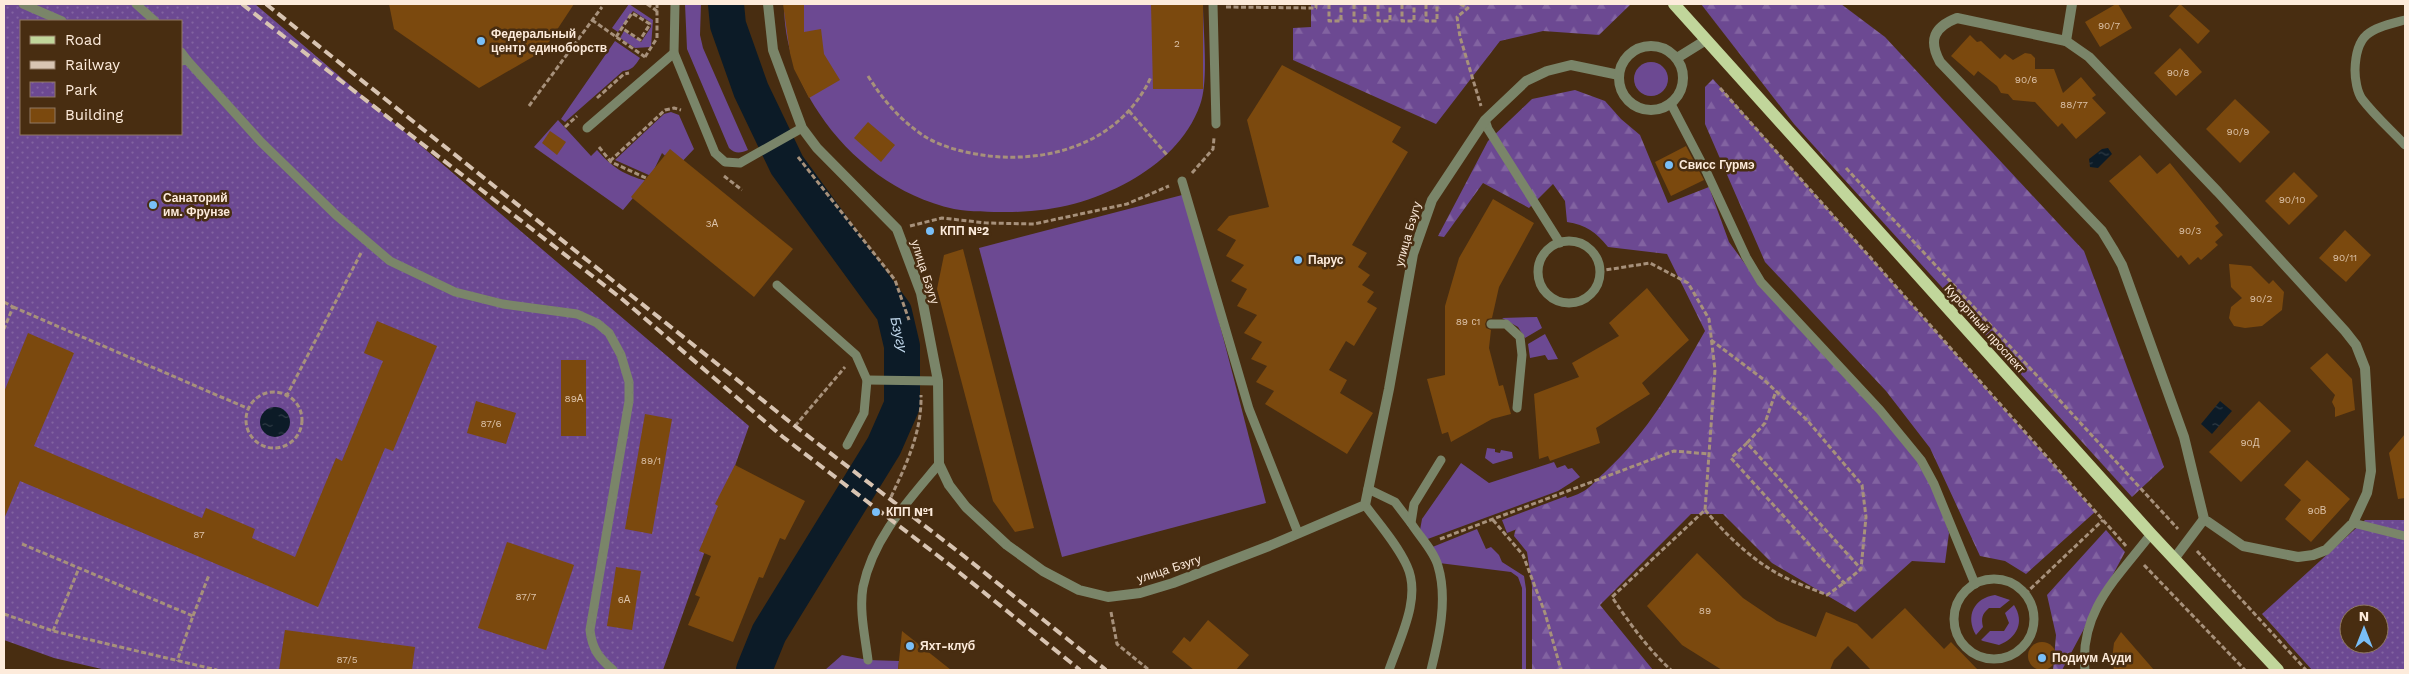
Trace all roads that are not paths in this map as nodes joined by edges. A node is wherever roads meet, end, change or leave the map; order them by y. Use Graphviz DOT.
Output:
graph roads {
  1 [pos="23,4"];
  2 [pos="136,4"];
  3 [pos="675,4"];
  4 [pos="768,4"];
  5 [pos="1674,4"];
  6 [pos="2072,4"];
  7 [pos="1213,6"];
  8 [pos="60,20"];
  9 [pos="154,20"];
  10 [pos="2405,20"];
  11 [pos="1706,40"];
  12 [pos="2066,41"];
  13 [pos="674,53"];
  14 [pos="1677,58"];
  15 [pos="184,61"];
  16 [pos="1618,75"];
  17 [pos="1671,104"];
  18 [pos="1485,120"];
  19 [pos="1216,124"];
  20 [pos="587,128"];
  21 [pos="802,128"];
  22 [pos="2405,144"];
  23 [pos="1182,181"];
  24 [pos="1560,243"];
  25 [pos="777,285"];
  26 [pos="1491,324"];
  27 [pos="867,380"];
  28 [pos="938,381"];
  29 [pos="1516,408"];
  30 [pos="847,445"];
  31 [pos="1441,460"];
  32 [pos="939,464"];
  33 [pos="1368,489"];
  34 [pos="1365,505"];
  35 [pos="2204,519"];
  36 [pos="1411,523"];
  37 [pos="2353,523"];
  38 [pos="1298,533"];
  39 [pos="2151,534"];
  40 [pos="2405,536"];
  41 [pos="2174,559"];
  42 [pos="1975,584"];
  43 [pos="868,660"];
  44 [pos="614,670"];
  45 [pos="1389,670"];
  46 [pos="1431,670"];
  47 [pos="2085,670"];
  48 [pos="2278,670"];
  1 -- 8 [label="lane"];
  2 -- 9 [label="lane"];
  3 -- 13 [label="lane"];
  4 -- 21 [label="street, улица Бзугу"];
  5 -- 11 [label="main road, Курортный проспект"];
  6 -- 12 [label="street"];
  7 -- 19 [label="lane"];
  10 -- 22 [label="lane"];
  11 -- 14 [label="street"];
  11 -- 39 [label="main road, Курортный проспект"];
  12 -- 35 [label="street"];
  12 -- 37 [label="street"];
  13 -- 20 [label="lane"];
  13 -- 21 [label="lane"];
  14 -- 16 [label="street"];
  14 -- 17 [label="street"];
  15 -- 44 [label="lane"];
  16 -- 17 [label="street"];
  16 -- 18 [label="street, улица Бзугу"];
  17 -- 42 [label="lane"];
  18 -- 24 [label="lane"];
  18 -- 33 [label="street, улица Бзугу"];
  21 -- 28 [label="street, улица Бзугу"];
  23 -- 38 [label="lane"];
  24 -- 24 [label="lane"];
  25 -- 27 [label="lane"];
  26 -- 29 [label="lane"];
  27 -- 28 [label="lane"];
  27 -- 30 [label="lane"];
  28 -- 32 [label="street, улица Бзугу"];
  31 -- 36 [label="lane"];
  32 -- 38 [label="street, улица Бзугу"];
  32 -- 43 [label="lane"];
  33 -- 34 [label="street, улица Бзугу"];
  33 -- 36 [label="lane"];
  34 -- 38 [label="street, улица Бзугу"];
  34 -- 45 [label="lane"];
  35 -- 37 [label="street"];
  35 -- 41 [label="street"];
  36 -- 46 [label="lane"];
  37 -- 40 [label="lane"];
  39 -- 41 [label="main road, Курортный проспект"];
  39 -- 47 [label="lane"];
  41 -- 48 [label="main road, Курортный проспект"];
  42 -- 42 [label="lane"];
}
